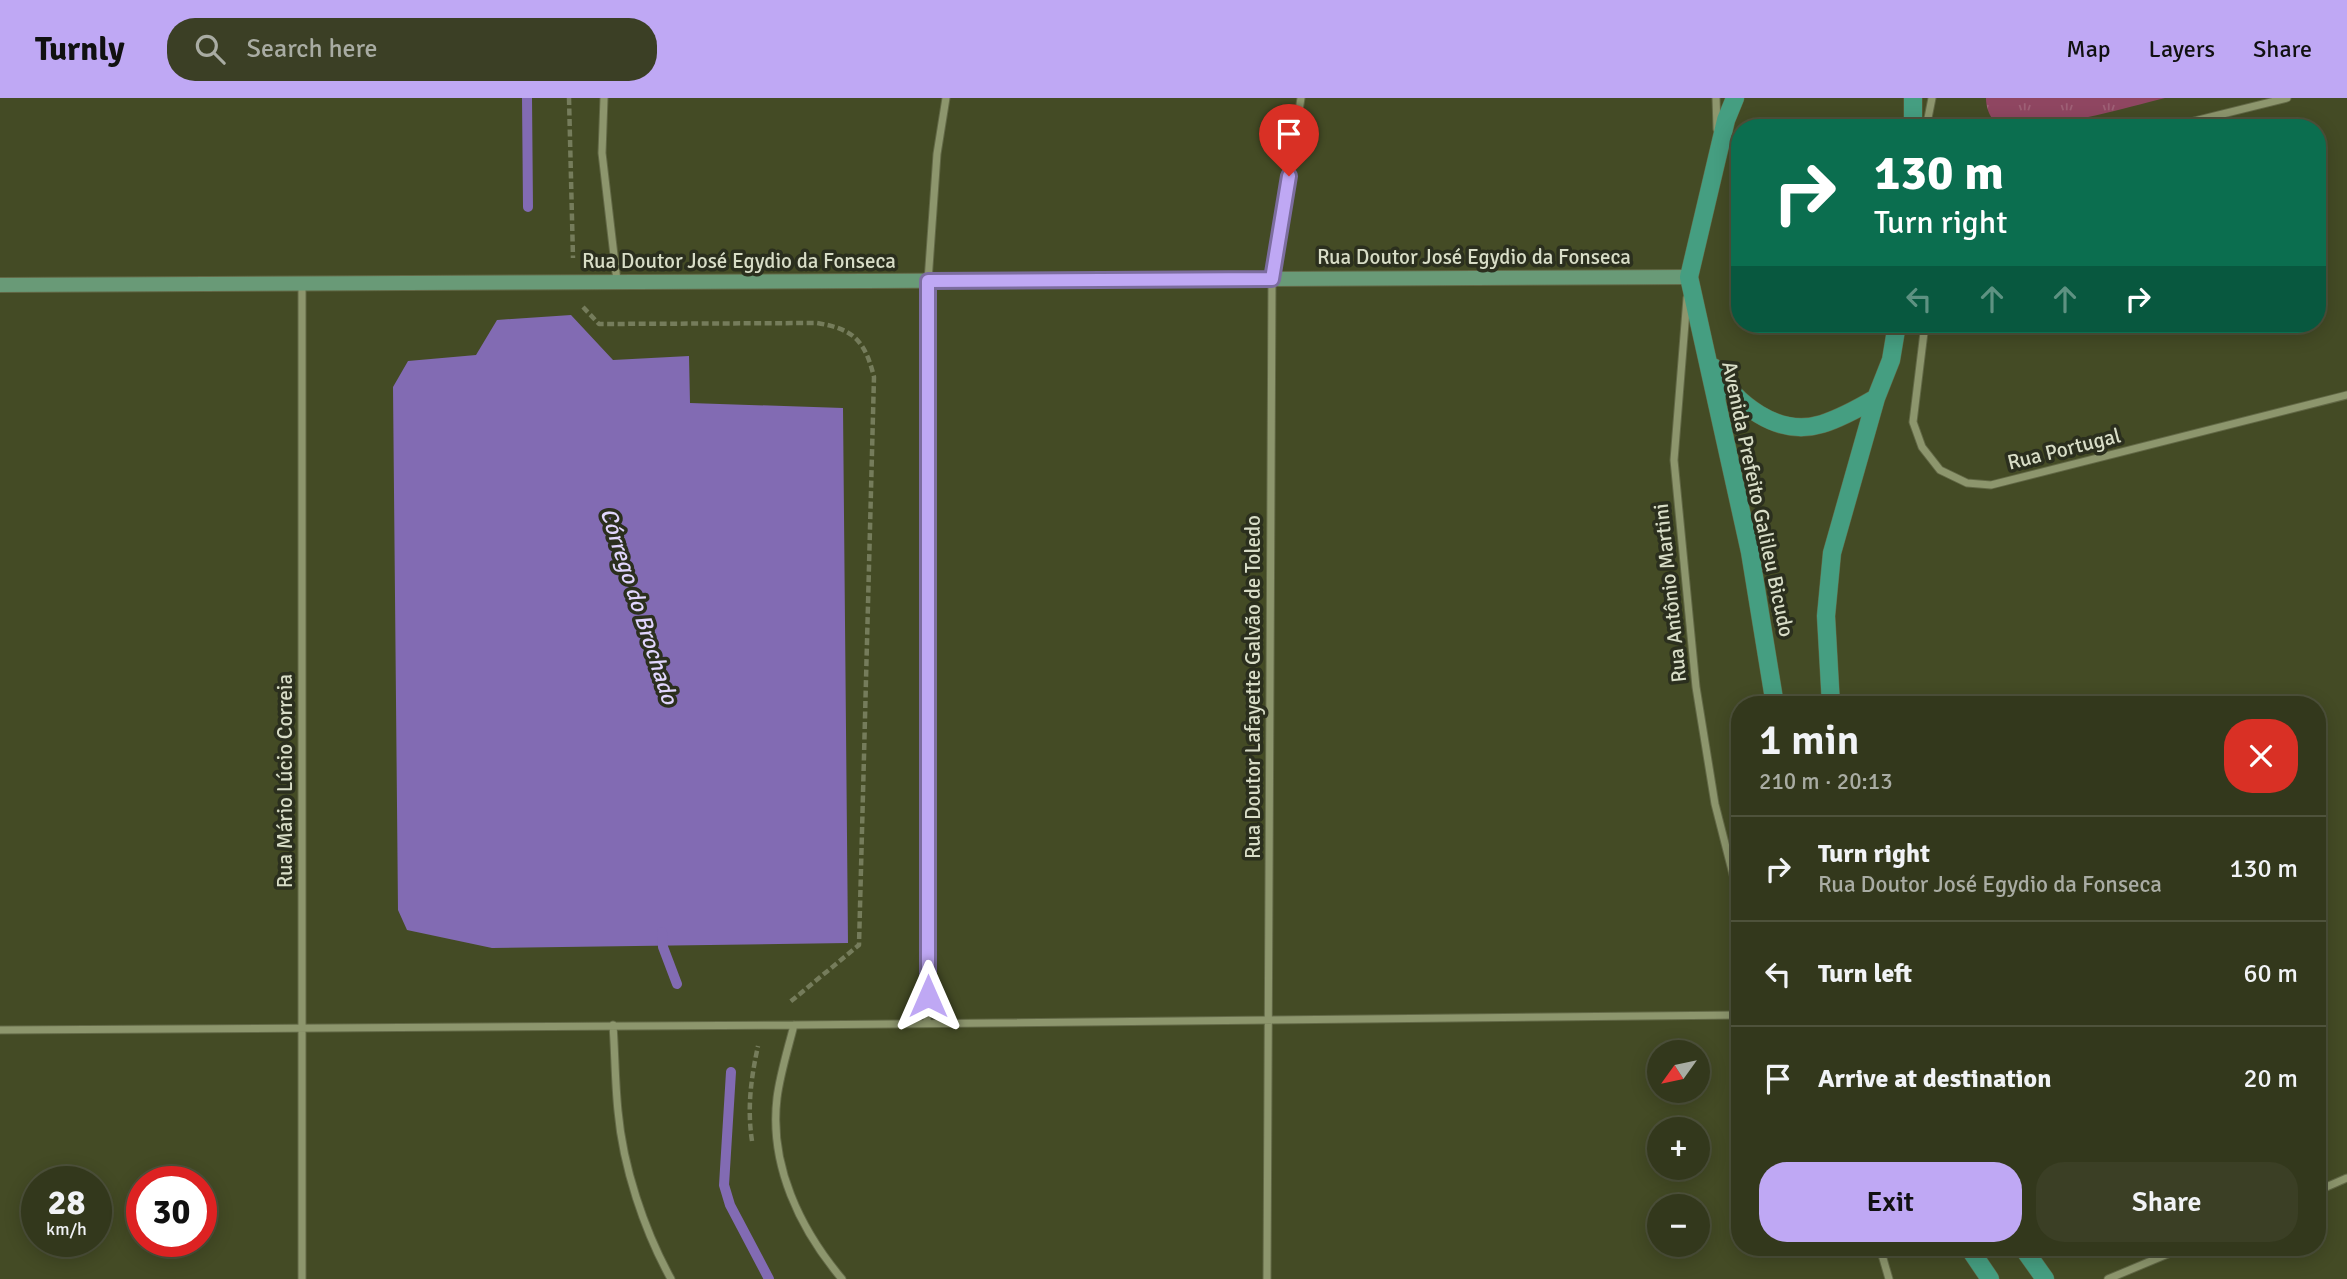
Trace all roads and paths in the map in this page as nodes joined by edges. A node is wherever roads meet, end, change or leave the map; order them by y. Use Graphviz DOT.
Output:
graph roads {
  1 [pos="569,98"];
  2 [pos="604,98"];
  3 [pos="946,98"];
  4 [pos="1301,98"];
  5 [pos="1716,98"];
  6 [pos="1736,98"];
  7 [pos="1913,98"];
  8 [pos="1932,98"];
  9 [pos="2287,98"];
  10 [pos="1913,119"];
  11 [pos="1928,119"];
  12 [pos="2202,119"];
  13 [pos="1718,155"];
  14 [pos="1689,277"];
  15 [pos="1272,279"];
  16 [pos="928,281"];
  17 [pos="574,282"];
  18 [pos="618,282"];
  19 [pos="302,283"];
  20 [pos="0,285"];
  21 [pos="1896,333"];
  22 [pos="1924,333"];
  23 [pos="1706,356"];
  24 [pos="2347,395"];
  25 [pos="1876,398"];
  26 [pos="1773,696"];
  27 [pos="1830,696"];
  28 [pos="1731,867"];
  29 [pos="1731,1015"];
  30 [pos="1269,1020"];
  31 [pos="928,1023"];
  32 [pos="763,1024"];
  33 [pos="613,1025"];
  34 [pos="794,1025"];
  35 [pos="302,1029"];
  36 [pos="0,1030"];
  37 [pos="753,1149"];
  38 [pos="2347,1178"];
  39 [pos="2326,1187"];
  40 [pos="1882,1256"];
  41 [pos="1974,1256"];
  42 [pos="2029,1256"];
  43 [pos="2163,1256"];
  44 [pos="302,1279"];
  45 [pos="671,1279"];
  46 [pos="842,1279"];
  47 [pos="1267,1279"];
  48 [pos="1889,1279"];
  49 [pos="1990,1279"];
  50 [pos="2045,1279"];
  51 [pos="2108,1279"];
  1 -- 17 [label="path"];
  2 -- 18 [label="street"];
  3 -- 16 [label="street"];
  4 -- 15 [label="street, Rua Doutor Lafayette Galvão de Toledo"];
  5 -- 13 [label="street"];
  6 -- 13 [label="main road, Avenida Prefeito Galileu Bicudo"];
  7 -- 10 [label="main road"];
  8 -- 11 [label="street"];
  9 -- 12 [label="street"];
  13 -- 14 [label="main road, Avenida Prefeito Galileu Bicudo"];
  14 -- 15 [label="street, Rua Doutor José Egydio da Fonseca"];
  14 -- 23 [label="main road, Avenida Prefeito Galileu Bicudo"];
  14 -- 28 [label="street, Rua Antônio Martini"];
  15 -- 16 [label="street, Rua Doutor José Egydio da Fonseca"];
  15 -- 30 [label="street, Rua Doutor Lafayette Galvão de Toledo"];
  16 -- 18 [label="street, Rua Doutor José Egydio da Fonseca"];
  16 -- 31 [label="street"];
  17 -- 18 [label="street, Rua Doutor José Egydio da Fonseca"];
  17 -- 19 [label="street, Rua Doutor José Egydio da Fonseca"];
  17 -- 32 [label="path"];
  19 -- 20 [label="street, Rua Doutor José Egydio da Fonseca"];
  19 -- 35 [label="street, Rua Mário Lúcio Correia"];
  21 -- 25 [label="main road, Avenida Prefeito Galileu Bicudo"];
  22 -- 24 [label="street, Rua Portugal"];
  23 -- 25 [label="main road"];
  23 -- 26 [label="main road, Avenida Prefeito Galileu Bicudo"];
  25 -- 27 [label="main road, Avenida Prefeito Galileu Bicudo"];
  29 -- 30 [label="street"];
  30 -- 31 [label="street"];
  30 -- 47 [label="street, Rua Doutor Lafayette Galvão de Toledo"];
  31 -- 34 [label="street"];
  32 -- 33 [label="street"];
  32 -- 34 [label="street"];
  32 -- 37 [label="path"];
  33 -- 35 [label="street"];
  33 -- 45 [label="street"];
  34 -- 46 [label="street"];
  35 -- 36 [label="street"];
  35 -- 44 [label="street, Rua Mário Lúcio Correia"];
  38 -- 39 [label="street"];
  40 -- 48 [label="street"];
  41 -- 49 [label="main road"];
  42 -- 50 [label="main road"];
  43 -- 51 [label="street"];
}
